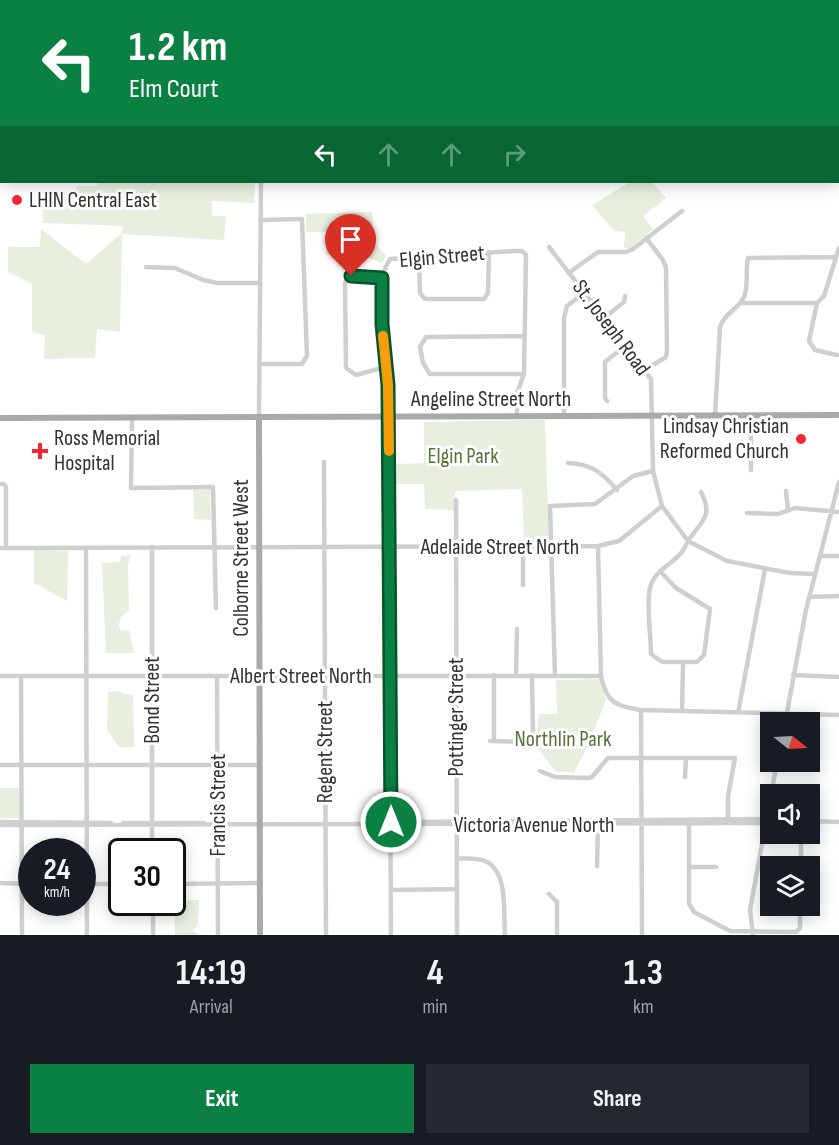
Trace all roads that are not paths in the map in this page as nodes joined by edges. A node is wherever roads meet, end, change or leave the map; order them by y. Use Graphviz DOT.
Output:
graph roads {
  1 [pos="261,183"];
  2 [pos="682,211"];
  3 [pos="260,220"];
  4 [pos="646,238"];
  5 [pos="549,247"];
  6 [pos="839,248"];
  7 [pos="489,252"];
  8 [pos="419,257"];
  9 [pos="836,257"];
  10 [pos="146,267"];
  11 [pos="570,272"];
  12 [pos="382,278"];
  13 [pos="260,283"];
  14 [pos="584,293"];
  15 [pos="625,296"];
  16 [pos="741,303"];
  17 [pos="817,303"];
  18 [pos="604,318"];
  19 [pos="525,336"];
  20 [pos="625,346"];
  21 [pos="837,355"];
  22 [pos="260,364"];
  23 [pos="385,367"];
  24 [pos="645,370"];
  25 [pos="524,374"];
  26 [pos="608,401"];
  27 [pos="839,415"];
  28 [pos="517,416"];
  29 [pos="654,416"];
  30 [pos="715,416"];
  31 [pos="751,416"];
  32 [pos="259,417"];
  33 [pos="388,417"];
  34 [pos="564,417"];
  35 [pos="0,418"];
  36 [pos="132,418"];
  37 [pos="324,462"];
  38 [pos="568,463"];
  39 [pos="751,470"];
  40 [pos="653,471"];
  41 [pos="839,482"];
  42 [pos="3,484"];
  43 [pos="617,490"];
  44 [pos="786,491"];
  45 [pos="701,492"];
  46 [pos="456,500"];
  47 [pos="662,506"];
  48 [pos="788,510"];
  49 [pos="833,512"];
  50 [pos="839,512"];
  51 [pos="747,513"];
  52 [pos="688,541"];
  53 [pos="523,546"];
  54 [pos="552,546"];
  55 [pos="598,546"];
  56 [pos="152,547"];
  57 [pos="325,547"];
  58 [pos="389,547"];
  59 [pos="456,547"];
  60 [pos="3,548"];
  61 [pos="86,548"];
  62 [pos="214,548"];
  63 [pos="259,548"];
  64 [pos="820,556"];
  65 [pos="839,556"];
  66 [pos="765,569"];
  67 [pos="660,572"];
  68 [pos="815,574"];
  69 [pos="523,585"];
  70 [pos="839,596"];
  71 [pos="809,597"];
  72 [pos="216,608"];
  73 [pos="517,629"];
  74 [pos="683,664"];
  75 [pos="839,670"];
  76 [pos="260,675"];
  77 [pos="456,675"];
  78 [pos="494,675"];
  79 [pos="516,675"];
  80 [pos="532,675"];
  81 [pos="793,675"];
  82 [pos="0,676"];
  83 [pos="21,676"];
  84 [pos="87,676"];
  85 [pos="151,676"];
  86 [pos="217,676"];
  87 [pos="325,676"];
  88 [pos="390,676"];
  89 [pos="555,676"];
  90 [pos="601,676"];
  91 [pos="839,677"];
  92 [pos="641,710"];
  93 [pos="682,711"];
  94 [pos="787,712"];
  95 [pos="738,713"];
  96 [pos="760,714"];
  97 [pos="820,715"];
  98 [pos="839,715"];
  99 [pos="686,758"];
  100 [pos="642,759"];
  101 [pos="0,765"];
  102 [pos="22,765"];
  103 [pos="86,765"];
  104 [pos="217,765"];
  105 [pos="260,765"];
  106 [pos="152,766"];
  107 [pos="540,771"];
  108 [pos="685,777"];
  109 [pos="760,821"];
  110 [pos="820,821"];
  111 [pos="643,822"];
  112 [pos="689,822"];
  113 [pos="728,822"];
  114 [pos="839,822"];
  115 [pos="325,823"];
  116 [pos="391,823"];
  117 [pos="598,823"];
  118 [pos="0,824"];
  119 [pos="22,824"];
  120 [pos="152,824"];
  121 [pos="217,824"];
  122 [pos="260,824"];
  123 [pos="457,824"];
  124 [pos="87,825"];
  125 [pos="22,838"];
  126 [pos="87,838"];
  127 [pos="152,838"];
  128 [pos="763,844"];
  129 [pos="457,858"];
  130 [pos="597,866"];
  131 [pos="690,867"];
  132 [pos="716,867"];
  133 [pos="260,883"];
  134 [pos="0,884"];
  135 [pos="18,884"];
  136 [pos="186,884"];
  137 [pos="218,884"];
  138 [pos="457,889"];
  139 [pos="391,890"];
  140 [pos="549,894"];
  141 [pos="22,916"];
  142 [pos="86,916"];
  143 [pos="153,916"];
  144 [pos="800,916"];
  145 [pos="753,933"];
  146 [pos="22,935"];
  147 [pos="87,935"];
  148 [pos="153,935"];
  149 [pos="218,935"];
  150 [pos="260,935"];
  151 [pos="326,935"];
  152 [pos="391,935"];
  153 [pos="457,935"];
  154 [pos="504,935"];
  155 [pos="557,935"];
  156 [pos="642,935"];
  1 -- 3 [label="street, Colborne Street West"];
  2 -- 4 [label="street"];
  3 -- 13 [label="street, Colborne Street West"];
  3 -- 22 [label="street"];
  4 -- 11 [label="street"];
  4 -- 24 [label="street"];
  5 -- 11 [label="street, St. Joseph Road"];
  6 -- 9 [label="street"];
  7 -- 8 [label="street, Elgin Street"];
  7 -- 8 [label="street"];
  7 -- 19 [label="street, Elgin Street"];
  8 -- 12 [label="street, Elgin Street"];
  9 -- 16 [label="street"];
  9 -- 17 [label="street"];
  10 -- 13 [label="street"];
  11 -- 14 [label="street, St. Joseph Road"];
  12 -- 23 [label="street, Elgin Street"];
  12 -- 23 [label="street"];
  13 -- 22 [label="street, Colborne Street West"];
  14 -- 18 [label="street, St. Joseph Road"];
  14 -- 34 [label="street"];
  15 -- 18 [label="street"];
  16 -- 17 [label="street"];
  16 -- 30 [label="street"];
  17 -- 21 [label="street"];
  18 -- 20 [label="street, St. Joseph Road"];
  19 -- 25 [label="street"];
  19 -- 25 [label="street"];
  20 -- 24 [label="street, St. Joseph Road"];
  20 -- 26 [label="street"];
  22 -- 32 [label="street, Colborne Street West"];
  23 -- 33 [label="street, Elgin Street"];
  24 -- 29 [label="street, St. Joseph Road"];
  25 -- 28 [label="street"];
  27 -- 31 [label="main road, Angeline Street North"];
  28 -- 33 [label="main road, Angeline Street North"];
  28 -- 34 [label="main road, Angeline Street North"];
  29 -- 30 [label="main road, Angeline Street North"];
  29 -- 34 [label="main road, Angeline Street North"];
  29 -- 40 [label="street, St. Joseph Road"];
  30 -- 31 [label="main road, Angeline Street North"];
  31 -- 39 [label="street"];
  32 -- 33 [label="main road, Angeline Street North"];
  32 -- 36 [label="main road, Angeline Street North"];
  32 -- 63 [label="main road, Colborne Street West"];
  33 -- 58 [label="street, Elgin Street"];
  35 -- 36 [label="main road, Angeline Street North"];
  36 -- 62 [label="street"];
  37 -- 57 [label="street, Regent Street"];
  38 -- 43 [label="street"];
  40 -- 43 [label="street"];
  40 -- 47 [label="street, St. Joseph Road"];
  41 -- 49 [label="street"];
  42 -- 60 [label="street"];
  43 -- 54 [label="street"];
  44 -- 48 [label="street"];
  45 -- 52 [label="street"];
  46 -- 59 [label="street, Pottinger Street"];
  47 -- 52 [label="street"];
  47 -- 55 [label="street, Adelaide Street North"];
  48 -- 49 [label="street"];
  48 -- 51 [label="street"];
  49 -- 50 [label="street"];
  49 -- 64 [label="street"];
  52 -- 66 [label="street"];
  52 -- 67 [label="street"];
  53 -- 54 [label="street, Adelaide Street North"];
  53 -- 59 [label="street, Adelaide Street North"];
  53 -- 69 [label="street"];
  54 -- 55 [label="street, Adelaide Street North"];
  54 -- 89 [label="street"];
  55 -- 90 [label="street"];
  56 -- 61 [label="street, Adelaide Street North"];
  56 -- 62 [label="street, Adelaide Street North"];
  56 -- 85 [label="street, Bond Street"];
  57 -- 58 [label="street, Adelaide Street North"];
  57 -- 63 [label="street, Adelaide Street North"];
  57 -- 87 [label="street, Regent Street"];
  58 -- 59 [label="street, Adelaide Street North"];
  58 -- 88 [label="street, Elgin Street"];
  59 -- 77 [label="street, Pottinger Street"];
  60 -- 61 [label="street, Adelaide Street North"];
  61 -- 84 [label="street"];
  62 -- 63 [label="street, Adelaide Street North"];
  62 -- 72 [label="street"];
  63 -- 76 [label="main road, Colborne Street West"];
  64 -- 65 [label="street"];
  64 -- 68 [label="street"];
  66 -- 68 [label="street"];
  66 -- 95 [label="street"];
  67 -- 74 [label="street"];
  67 -- 74 [label="street"];
  68 -- 71 [label="street"];
  70 -- 71 [label="street"];
  71 -- 81 [label="street"];
  73 -- 79 [label="street"];
  74 -- 93 [label="street"];
  75 -- 91 [label="street"];
  76 -- 86 [label="street, Albert Street North"];
  76 -- 87 [label="street, Albert Street North"];
  76 -- 105 [label="main road, Colborne Street West"];
  77 -- 78 [label="street, Albert Street North"];
  77 -- 88 [label="street, Albert Street North"];
  77 -- 123 [label="street, Pottinger Street"];
  78 -- 79 [label="street, Albert Street North"];
  78 -- 80 [label="street"];
  79 -- 80 [label="street, Albert Street North"];
  80 -- 89 [label="street, Albert Street North"];
  81 -- 91 [label="street"];
  81 -- 94 [label="street"];
  82 -- 83 [label="street, Albert Street North"];
  83 -- 84 [label="street, Albert Street North"];
  83 -- 102 [label="street"];
  84 -- 85 [label="street, Albert Street North"];
  84 -- 103 [label="street"];
  85 -- 86 [label="street, Albert Street North"];
  85 -- 106 [label="street, Bond Street"];
  86 -- 104 [label="street, Francis Street"];
  87 -- 88 [label="street, Albert Street North"];
  87 -- 115 [label="street, Regent Street"];
  88 -- 116 [label="street, Elgin Street"];
  89 -- 90 [label="street, Albert Street North"];
  90 -- 92 [label="street"];
  92 -- 93 [label="street"];
  92 -- 100 [label="street"];
  93 -- 95 [label="street"];
  95 -- 96 [label="street"];
  97 -- 98 [label="street"];
  99 -- 100 [label="street"];
  99 -- 108 [label="street"];
  99 -- 113 [label="street"];
  100 -- 107 [label="street"];
  100 -- 111 [label="street"];
  101 -- 102 [label="street"];
  102 -- 103 [label="street"];
  102 -- 119 [label="street"];
  103 -- 106 [label="street"];
  103 -- 124 [label="street"];
  104 -- 105 [label="street"];
  104 -- 106 [label="street"];
  104 -- 121 [label="street, Francis Street"];
  105 -- 122 [label="main road, Colborne Street West"];
  106 -- 120 [label="street, Bond Street"];
  109 -- 113 [label="street, Victoria Avenue North"];
  110 -- 114 [label="street"];
  111 -- 112 [label="street, Victoria Avenue North"];
  111 -- 117 [label="street, Victoria Avenue North"];
  111 -- 156 [label="street"];
  112 -- 113 [label="street, Victoria Avenue North"];
  112 -- 131 [label="street"];
  115 -- 116 [label="street, Victoria Avenue North"];
  115 -- 122 [label="street, Victoria Avenue North"];
  115 -- 151 [label="street, Regent Street"];
  116 -- 123 [label="street, Victoria Avenue North"];
  116 -- 139 [label="street, Elgin Street"];
  117 -- 123 [label="street, Victoria Avenue North"];
  117 -- 130 [label="street"];
  118 -- 119 [label="street, Victoria Avenue North"];
  119 -- 124 [label="street, Victoria Avenue North"];
  119 -- 125 [label="street"];
  120 -- 121 [label="street, Victoria Avenue North"];
  120 -- 124 [label="street, Victoria Avenue North"];
  120 -- 127 [label="street, Bond Street"];
  121 -- 122 [label="street, Victoria Avenue North"];
  121 -- 137 [label="street, Francis Street"];
  122 -- 133 [label="main road, Colborne Street West"];
  123 -- 129 [label="street, Pottinger Street"];
  124 -- 126 [label="street"];
  128 -- 145 [label="street"];
  129 -- 138 [label="street, Pottinger Street"];
  129 -- 154 [label="street"];
  131 -- 132 [label="street"];
  131 -- 145 [label="street"];
  133 -- 137 [label="street"];
  133 -- 150 [label="main road, Colborne Street West"];
  134 -- 135 [label="street"];
  136 -- 137 [label="street"];
  137 -- 149 [label="street, Francis Street"];
  138 -- 139 [label="street"];
  138 -- 153 [label="street, Pottinger Street"];
  139 -- 152 [label="street, Elgin Street"];
  140 -- 155 [label="street"];
  141 -- 146 [label="street"];
  142 -- 147 [label="street"];
  143 -- 148 [label="street"];
  144 -- 145 [label="street"];
}
